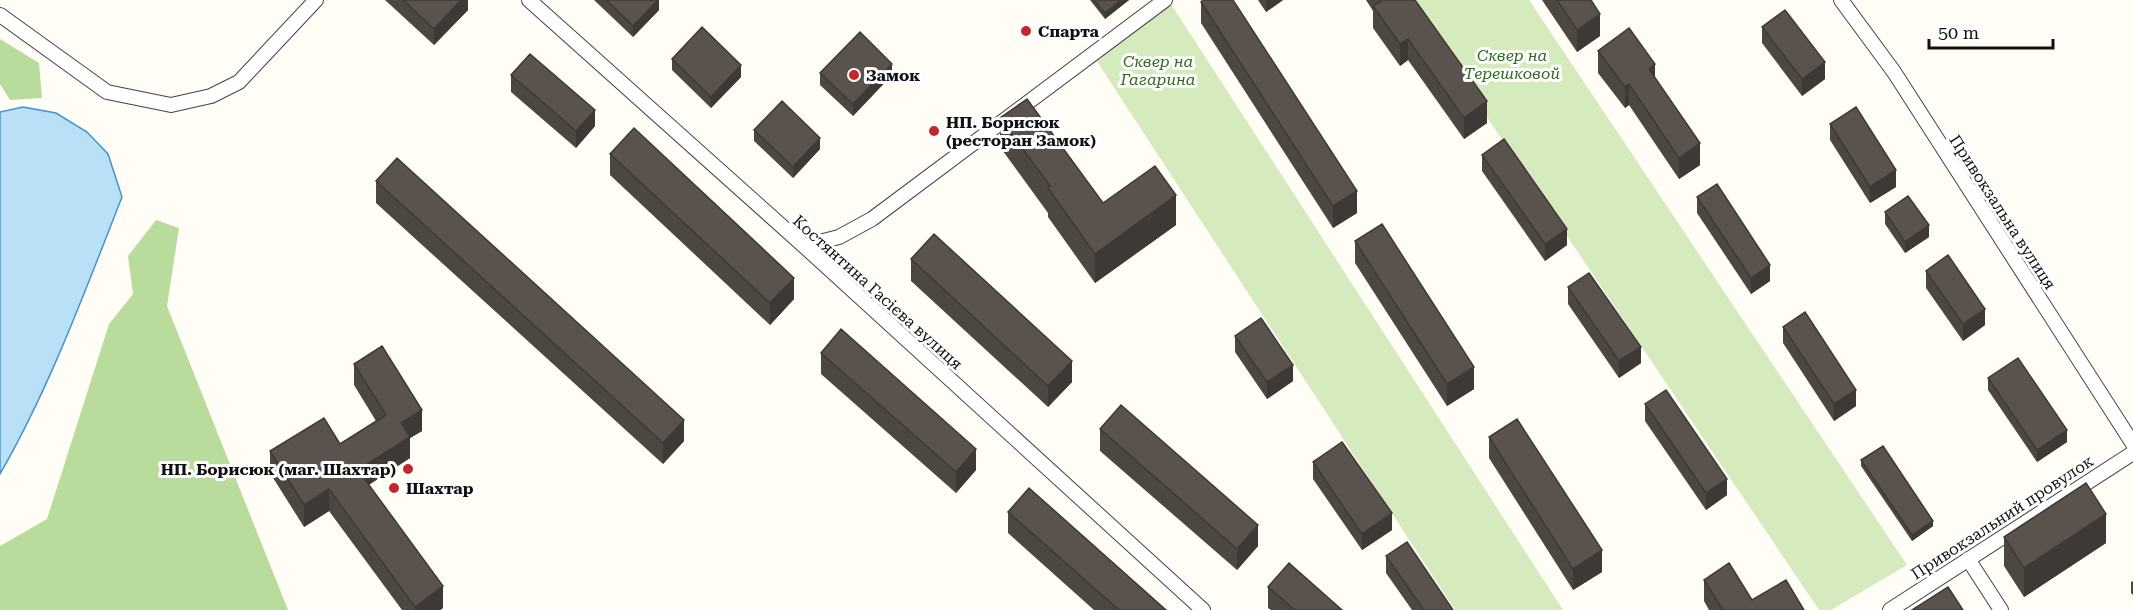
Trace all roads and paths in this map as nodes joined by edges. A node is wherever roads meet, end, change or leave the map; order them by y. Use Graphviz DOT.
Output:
graph roads {
  1 [pos="316,0"];
  2 [pos="529,0"];
  3 [pos="1165,0"];
  4 [pos="1840,0"];
  5 [pos="0,15"];
  6 [pos="804,246"];
  7 [pos="2133,444"];
  8 [pos="2133,453"];
  9 [pos="1968,559"];
  10 [pos="1203,610"];
  11 [pos="1890,610"];
  12 [pos="2001,610"];
  1 -- 5 [label="street"];
  2 -- 6 [label="street, Костянтина Гасієва вулиця"];
  3 -- 6 [label="street"];
  4 -- 7 [label="street, Привокзальна вулиця"];
  6 -- 10 [label="street, Костянтина Гасієва вулиця"];
  8 -- 9 [label="street, Привокзальний провулок"];
  9 -- 11 [label="street, Привокзальний провулок"];
  9 -- 12 [label="street"];
}
